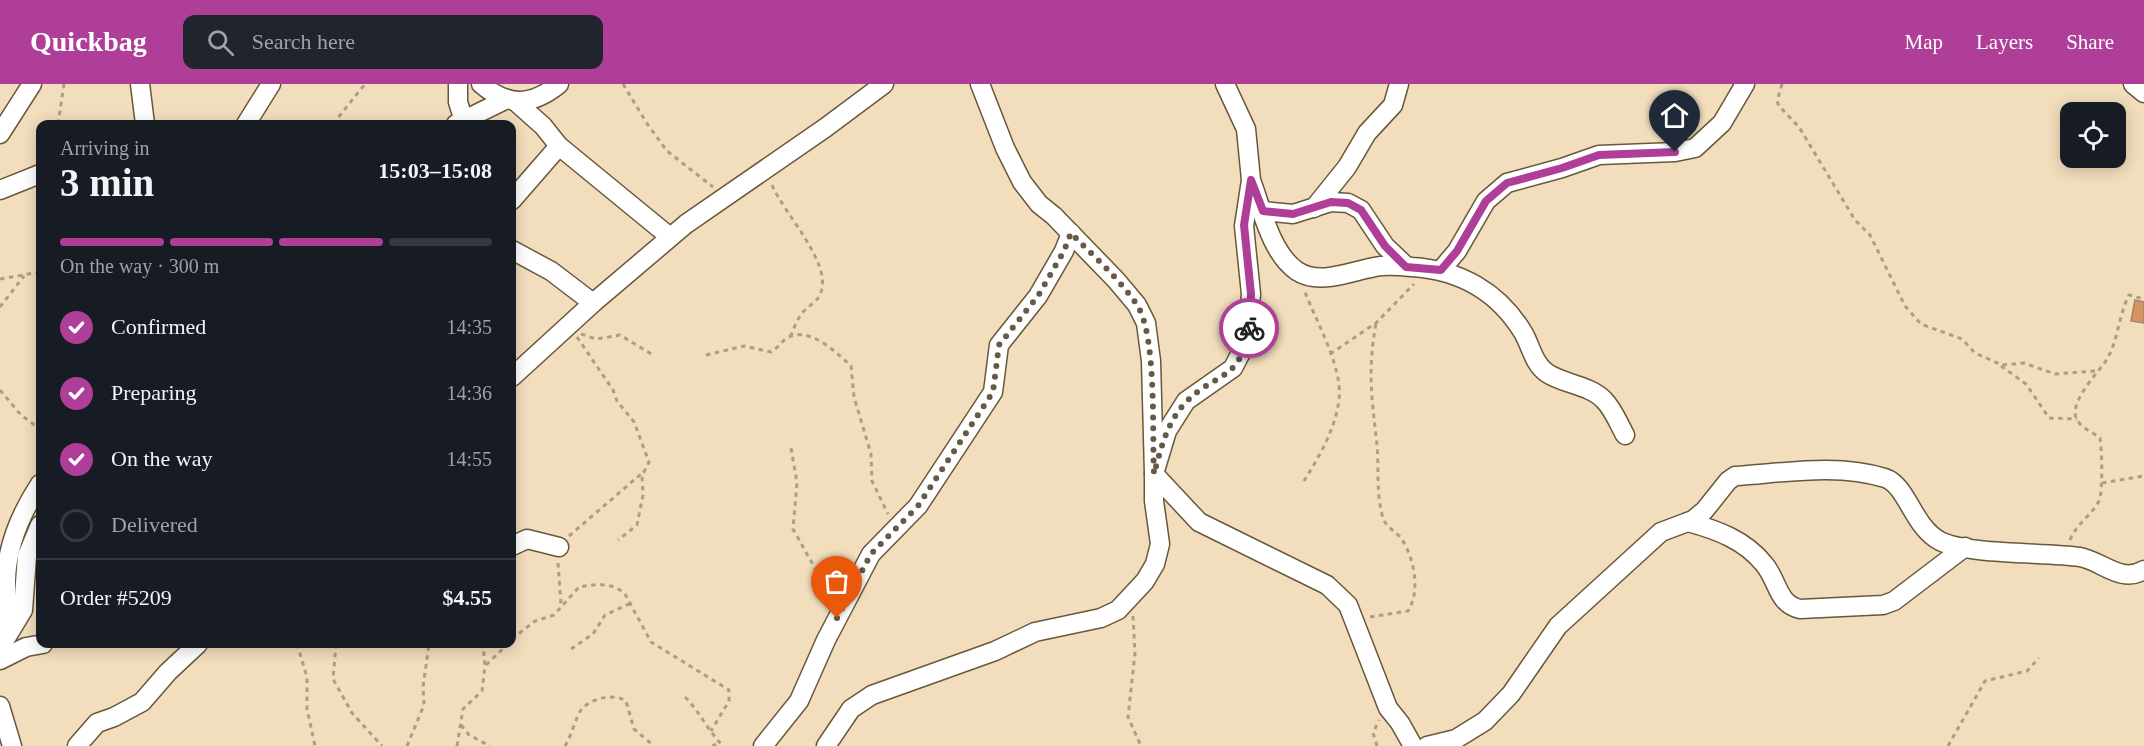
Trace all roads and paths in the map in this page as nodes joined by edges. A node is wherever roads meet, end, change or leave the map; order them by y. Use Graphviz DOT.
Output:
graph roads {
  1 [pos="32,84"];
  2 [pos="64,84"];
  3 [pos="141,84"];
  4 [pos="271,84"];
  5 [pos="365,84"];
  6 [pos="458,84"];
  7 [pos="481,84"];
  8 [pos="559,84"];
  9 [pos="623,84"];
  10 [pos="884,84"];
  11 [pos="980,84"];
  12 [pos="1224,84"];
  13 [pos="1399,84"];
  14 [pos="1745,84"];
  15 [pos="1782,84"];
  16 [pos="2133,84"];
  17 [pos="2144,93"];
  18 [pos="512,101"];
  19 [pos="59,120"];
  20 [pos="145,120"];
  21 [pos="248,120"];
  22 [pos="336,120"];
  23 [pos="460,120"];
  24 [pos="467,120"];
  25 [pos="0,134"];
  26 [pos="559,146"];
  27 [pos="36,176"];
  28 [pos="1251,180"];
  29 [pos="771,181"];
  30 [pos="0,190"];
  31 [pos="516,195"];
  32 [pos="724,195"];
  33 [pos="1314,208"];
  34 [pos="1263,211"];
  35 [pos="1071,233"];
  36 [pos="670,237"];
  37 [pos="516,252"];
  38 [pos="1406,267"];
  39 [pos="1436,270"];
  40 [pos="1297,271"];
  41 [pos="36,273"];
  42 [pos="24,276"];
  43 [pos="0,279"];
  44 [pos="2144,298"];
  45 [pos="593,303"];
  46 [pos="0,307"];
  47 [pos="1376,323"];
  48 [pos="790,337"];
  49 [pos="1330,354"];
  50 [pos="652,356"];
  51 [pos="706,356"];
  52 [pos="2000,364"];
  53 [pos="2096,371"];
  54 [pos="516,373"];
  55 [pos="0,390"];
  56 [pos="2077,419"];
  57 [pos="36,426"];
  58 [pos="1625,435"];
  59 [pos="791,448"];
  60 [pos="645,471"];
  61 [pos="1154,474"];
  62 [pos="2144,476"];
  63 [pos="1305,481"];
  64 [pos="2102,483"];
  65 [pos="36,490"];
  66 [pos="1688,522"];
  67 [pos="891,533"];
  68 [pos="36,535"];
  69 [pos="618,540"];
  70 [pos="516,544"];
  71 [pos="559,547"];
  72 [pos="1965,547"];
  73 [pos="2066,556"];
  74 [pos="2144,570"];
  75 [pos="1132,596"];
  76 [pos="631,603"];
  77 [pos="561,605"];
  78 [pos="1351,612"];
  79 [pos="839,615"];
  80 [pos="516,636"];
  81 [pos="36,645"];
  82 [pos="3,646"];
  83 [pos="194,648"];
  84 [pos="298,648"];
  85 [pos="336,648"];
  86 [pos="428,648"];
  87 [pos="483,648"];
  88 [pos="504,648"];
  89 [pos="571,649"];
  90 [pos="2039,658"];
  91 [pos="0,660"];
  92 [pos="485,666"];
  93 [pos="685,697"];
  94 [pos="1387,705"];
  95 [pos="0,706"];
  96 [pos="461,725"];
  97 [pos="711,731"];
  98 [pos="829,743"];
  99 [pos="722,745"];
  100 [pos="12,746"];
  101 [pos="77,746"];
  102 [pos="315,746"];
  103 [pos="382,746"];
  104 [pos="407,746"];
  105 [pos="457,746"];
  106 [pos="490,746"];
  107 [pos="565,746"];
  108 [pos="654,746"];
  109 [pos="712,746"];
  110 [pos="762,746"];
  111 [pos="1141,746"];
  112 [pos="1377,746"];
  113 [pos="1413,746"];
  114 [pos="1427,746"];
  115 [pos="1948,746"];
  1 -- 25 [label="street"];
  2 -- 19 [label="path"];
  3 -- 20 [label="street"];
  4 -- 21 [label="street"];
  5 -- 22 [label="path"];
  6 -- 23 [label="street"];
  7 -- 18 [label="street"];
  8 -- 18 [label="street"];
  9 -- 32 [label="path"];
  10 -- 32 [label="street"];
  11 -- 35 [label="street"];
  12 -- 28 [label="street"];
  13 -- 33 [label="street"];
  14 -- 39 [label="street"];
  15 -- 52 [label="path"];
  16 -- 17 [label="street"];
  18 -- 24 [label="street"];
  18 -- 26 [label="street"];
  26 -- 31 [label="street"];
  26 -- 36 [label="street"];
  27 -- 30 [label="street"];
  28 -- 34 [label="street"];
  28 -- 61 [label="street"];
  29 -- 48 [label="path"];
  32 -- 36 [label="street"];
  33 -- 34 [label="street"];
  33 -- 38 [label="street"];
  34 -- 40 [label="street"];
  35 -- 61 [label="street"];
  35 -- 67 [label="street"];
  36 -- 45 [label="street"];
  37 -- 45 [label="street"];
  38 -- 39 [label="street"];
  38 -- 40 [label="street"];
  39 -- 47 [label="path"];
  39 -- 58 [label="street"];
  40 -- 49 [label="path"];
  41 -- 42 [label="path"];
  42 -- 43 [label="path"];
  42 -- 46 [label="path"];
  44 -- 53 [label="path"];
  45 -- 54 [label="street"];
  47 -- 49 [label="path"];
  47 -- 78 [label="path"];
  48 -- 51 [label="path"];
  48 -- 67 [label="path"];
  49 -- 63 [label="path"];
  50 -- 60 [label="path"];
  52 -- 53 [label="path"];
  52 -- 56 [label="path"];
  53 -- 56 [label="path"];
  55 -- 57 [label="path"];
  56 -- 64 [label="path"];
  59 -- 79 [label="path"];
  60 -- 69 [label="path"];
  60 -- 71 [label="path"];
  61 -- 75 [label="street"];
  61 -- 78 [label="street"];
  62 -- 64 [label="path"];
  64 -- 73 [label="path"];
  65 -- 82 [label="street"];
  66 -- 72 [label="street"];
  66 -- 72 [label="street"];
  66 -- 114 [label="street"];
  67 -- 79 [label="street"];
  68 -- 82 [label="street"];
  70 -- 71 [label="street"];
  71 -- 77 [label="path"];
  72 -- 73 [label="street"];
  73 -- 74 [label="street"];
  75 -- 98 [label="street"];
  75 -- 111 [label="path"];
  76 -- 77 [label="path"];
  76 -- 89 [label="path"];
  76 -- 97 [label="path"];
  77 -- 80 [label="path"];
  78 -- 94 [label="street"];
  79 -- 110 [label="street"];
  81 -- 91 [label="street"];
  83 -- 101 [label="street"];
  84 -- 102 [label="path"];
  85 -- 103 [label="path"];
  86 -- 104 [label="path"];
  87 -- 92 [label="path"];
  88 -- 92 [label="path"];
  90 -- 115 [label="path"];
  92 -- 96 [label="path"];
  93 -- 97 [label="path"];
  94 -- 112 [label="path"];
  94 -- 113 [label="street"];
  95 -- 100 [label="street"];
  96 -- 105 [label="path"];
  96 -- 106 [label="path"];
  97 -- 99 [label="path"];
  99 -- 109 [label="path"];
  107 -- 108 [label="path"];
}
